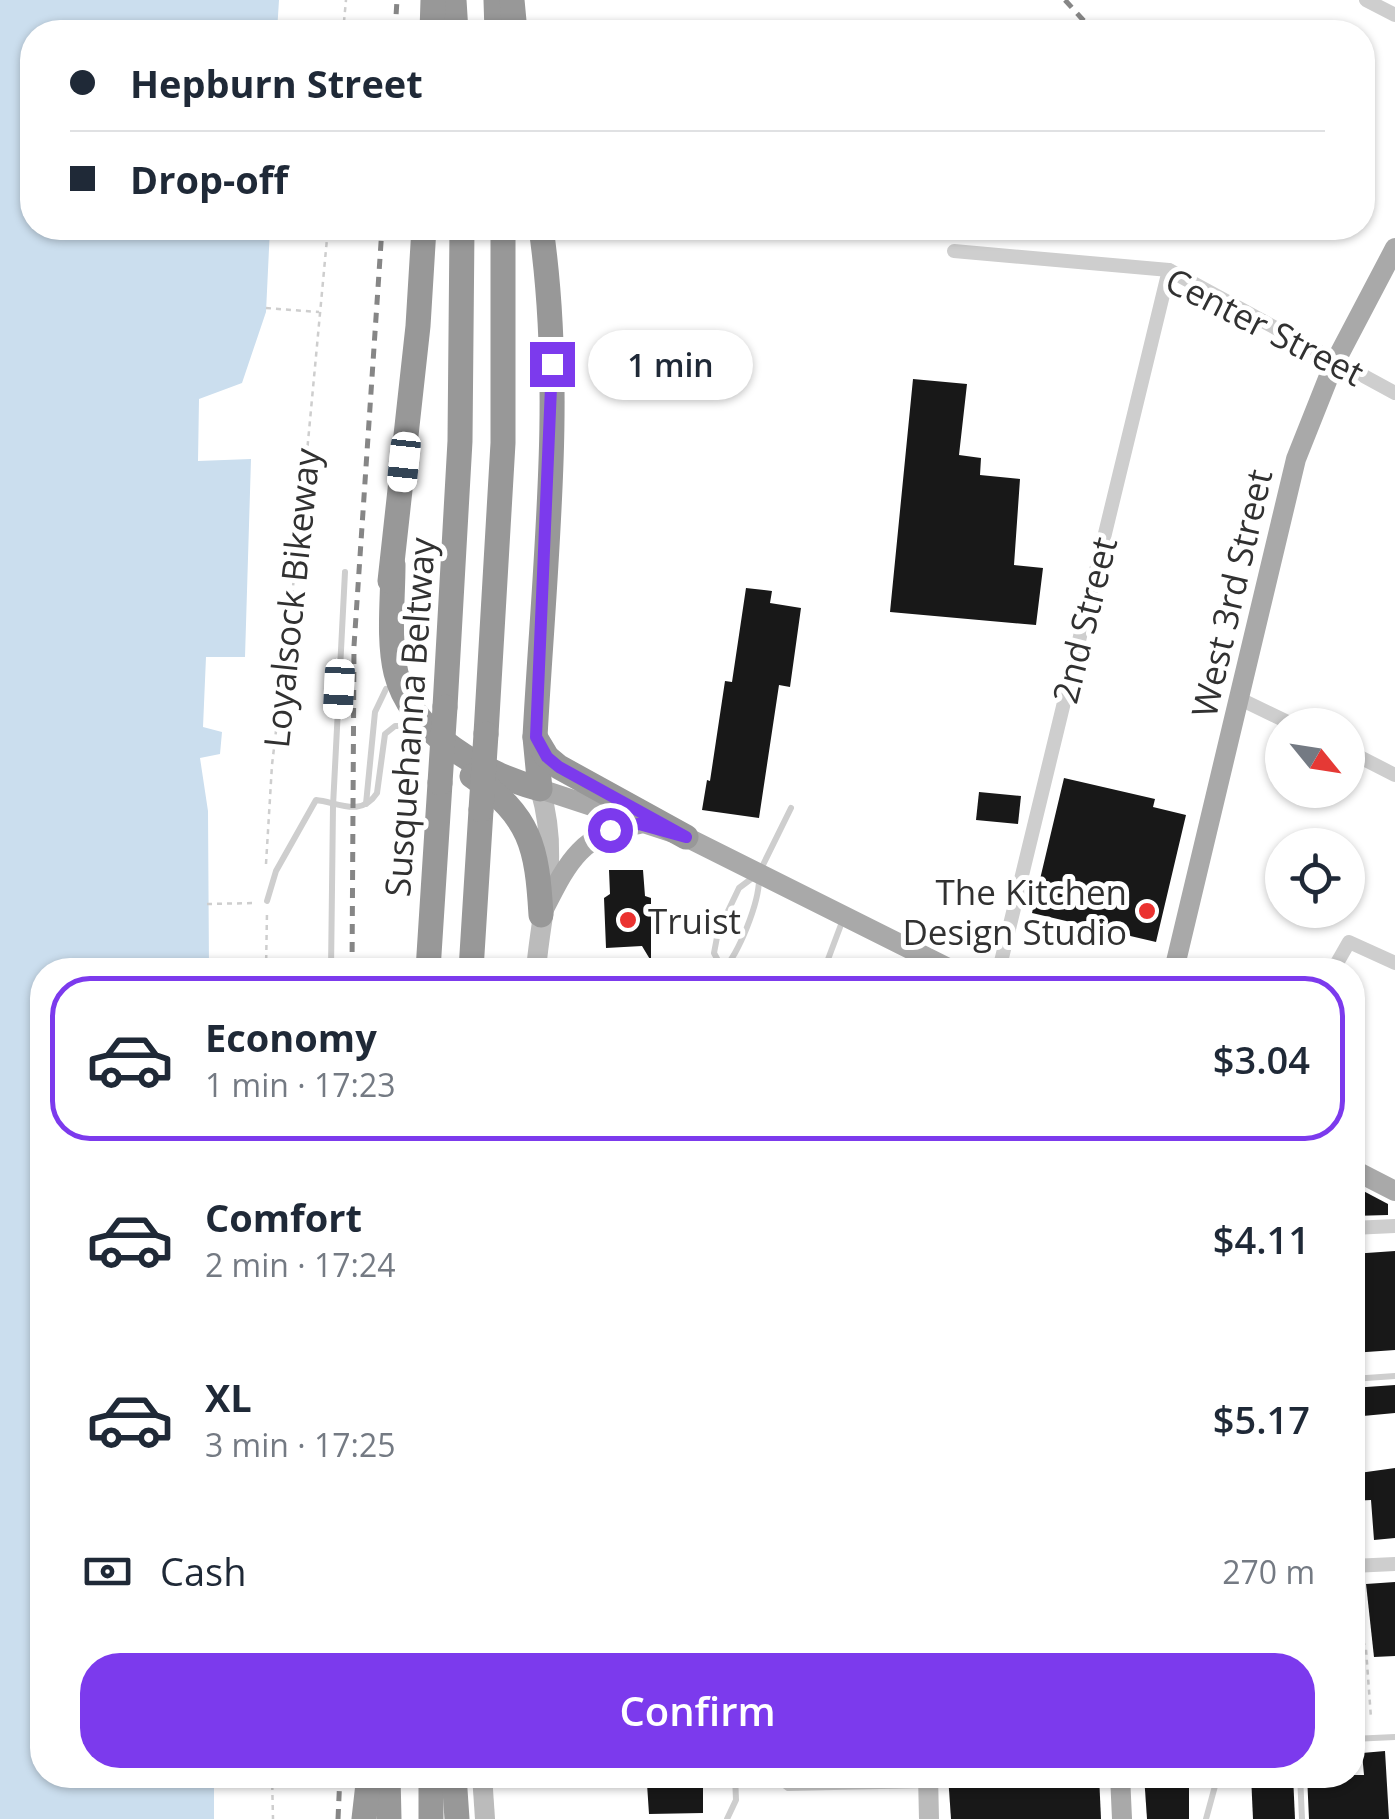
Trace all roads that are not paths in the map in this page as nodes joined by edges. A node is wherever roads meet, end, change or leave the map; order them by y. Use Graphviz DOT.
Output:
graph roads {
  1 [pos="1366,0"];
  2 [pos="1395,15"];
  3 [pos="423,240"];
  4 [pos="462,240"];
  5 [pos="504,240"];
  6 [pos="542,240"];
  7 [pos="1395,248"];
  8 [pos="954,251"];
  9 [pos="1168,270"];
  10 [pos="1335,363"];
  11 [pos="1395,393"];
  12 [pos="393,565"];
  13 [pos="345,572"];
  14 [pos="386,689"];
  15 [pos="1240,699"];
  16 [pos="1265,711"];
  17 [pos="408,726"];
  18 [pos="536,737"];
  19 [pos="1365,759"];
  20 [pos="1395,774"];
  21 [pos="540,789"];
  22 [pos="366,804"];
  23 [pos="333,806"];
  24 [pos="791,808"];
  25 [pos="639,824"];
  26 [pos="686,837"];
  27 [pos="759,873"];
  28 [pos="268,901"];
  29 [pos="541,915"];
  30 [pos="844,916"];
  31 [pos="330,958"];
  32 [pos="429,958"];
  33 [pos="472,958"];
  34 [pos="537,958"];
  35 [pos="716,958"];
  36 [pos="734,958"];
  37 [pos="828,958"];
  38 [pos="928,958"];
  39 [pos="1003,958"];
  40 [pos="1177,958"];
  41 [pos="1340,958"];
  42 [pos="1395,964"];
  43 [pos="1365,1175"];
  44 [pos="1395,1190"];
  45 [pos="1395,1226"];
  46 [pos="1365,1227"];
  47 [pos="1395,1376"];
  48 [pos="1365,1378"];
  49 [pos="1395,1564"];
  50 [pos="1365,1565"];
  51 [pos="1395,1737"];
  52 [pos="1365,1738"];
  53 [pos="367,1788"];
  54 [pos="388,1788"];
  55 [pos="431,1788"];
  56 [pos="455,1788"];
  57 [pos="483,1788"];
  58 [pos="735,1788"];
  59 [pos="928,1788"];
  60 [pos="1121,1788"];
  61 [pos="1214,1788"];
  62 [pos="1301,1788"];
  63 [pos="364,1819"];
  64 [pos="388,1819"];
  65 [pos="431,1819"];
  66 [pos="457,1819"];
  67 [pos="485,1819"];
  68 [pos="727,1819"];
  69 [pos="929,1819"];
  70 [pos="1122,1819"];
  71 [pos="1206,1819"];
  72 [pos="1302,1819"];
  1 -- 2 [label="street"];
  3 -- 12 [label="highway"];
  4 -- 32 [label="highway, Susquehanna Beltway, bridge"];
  5 -- 33 [label="highway, bridge"];
  6 -- 18 [label="highway"];
  7 -- 10 [label="main road, West 3rd Street"];
  8 -- 9 [label="street, Center Street"];
  9 -- 10 [label="street, Center Street"];
  9 -- 39 [label="street, 2nd Street"];
  10 -- 11 [label="street, Center Street"];
  10 -- 15 [label="main road, West 3rd Street"];
  12 -- 14 [label="highway"];
  12 -- 21 [label="highway"];
  13 -- 23 [label="lane"];
  14 -- 17 [label="highway"];
  14 -- 22 [label="lane"];
  15 -- 16 [label="street"];
  15 -- 40 [label="main road, West 3rd Street"];
  17 -- 22 [label="lane"];
  17 -- 29 [label="highway"];
  18 -- 21 [label="highway"];
  18 -- 26 [label="highway"];
  19 -- 20 [label="street"];
  21 -- 25 [label="main road"];
  21 -- 29 [label="main road"];
  22 -- 23 [label="lane"];
  23 -- 28 [label="lane"];
  23 -- 31 [label="lane"];
  24 -- 27 [label="lane"];
  25 -- 26 [label="main road"];
  25 -- 29 [label="main road"];
  26 -- 27 [label="main road"];
  27 -- 30 [label="main road"];
  27 -- 35 [label="lane"];
  27 -- 36 [label="lane"];
  29 -- 34 [label="main road"];
  30 -- 37 [label="lane"];
  30 -- 38 [label="main road"];
  41 -- 42 [label="street"];
  43 -- 44 [label="main road"];
  45 -- 46 [label="street"];
  47 -- 48 [label="lane"];
  49 -- 50 [label="street"];
  51 -- 52 [label="lane"];
  53 -- 63 [label="highway"];
  54 -- 64 [label="highway"];
  55 -- 65 [label="highway"];
  56 -- 66 [label="highway"];
  57 -- 67 [label="main road"];
  58 -- 68 [label="lane"];
  59 -- 69 [label="main road"];
  60 -- 70 [label="main road"];
  61 -- 71 [label="lane"];
  62 -- 72 [label="lane"];
}
